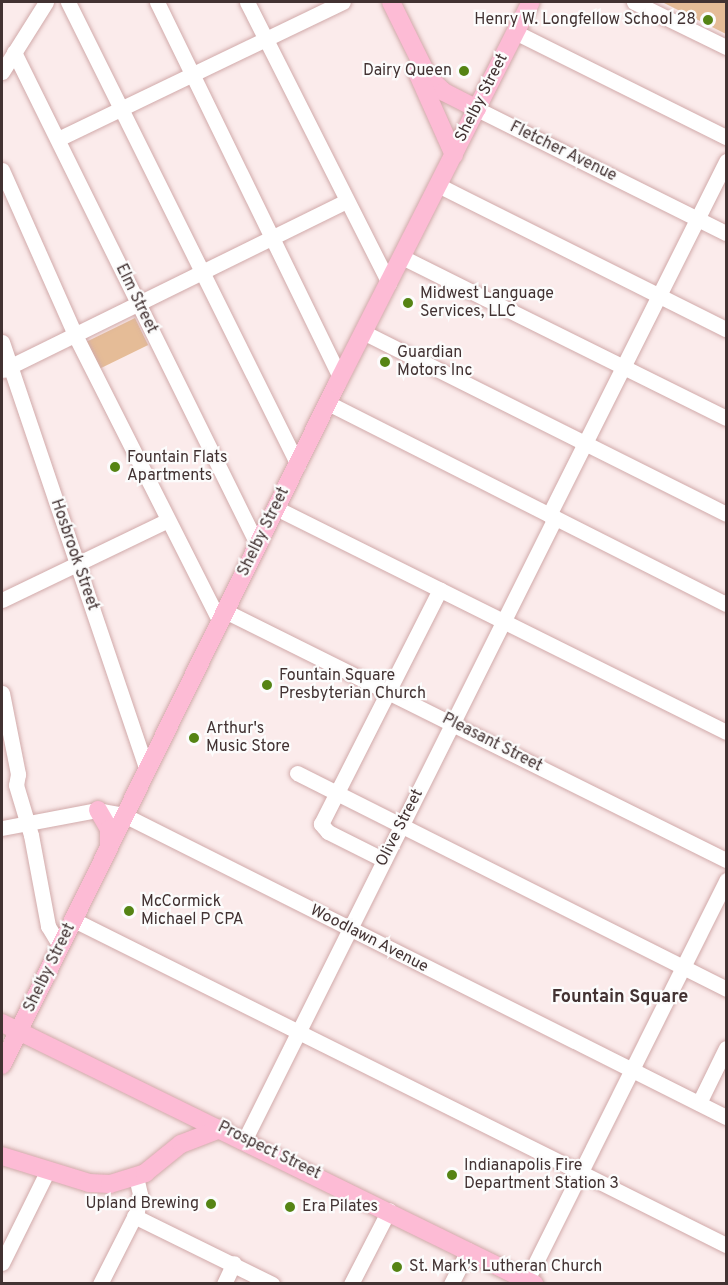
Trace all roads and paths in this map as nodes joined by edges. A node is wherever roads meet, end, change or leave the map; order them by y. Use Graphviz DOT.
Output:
graph roads {
  1 [pos="46,2"];
  2 [pos="68,2"];
  3 [pos="157,2"];
  4 [pos="247,2"];
  5 [pos="343,2"];
  6 [pos="391,2"];
  7 [pos="531,2"];
  8 [pos="634,2"];
  9 [pos="515,32"];
  10 [pos="265,37"];
  11 [pos="726,47"];
  12 [pos="14,52"];
  13 [pos="416,53"];
  14 [pos="2,72"];
  15 [pos="192,73"];
  16 [pos="120,108"];
  17 [pos="477,109"];
  18 [pos="726,138"];
  19 [pos="57,139"];
  20 [pos="454,155"];
  21 [pos="726,161"];
  22 [pos="2,170"];
  23 [pos="438,185"];
  24 [pos="347,201"];
  25 [pos="698,218"];
  26 [pos="726,233"];
  27 [pos="272,238"];
  28 [pos="402,257"];
  29 [pos="201,272"];
  30 [pos="389,283"];
  31 [pos="659,295"];
  32 [pos="138,303"];
  33 [pos="726,329"];
  34 [pos="363,332"];
  35 [pos="75,335"];
  36 [pos="2,342"];
  37 [pos="623,367"];
  38 [pos="6,368"];
  39 [pos="340,377"];
  40 [pos="328,403"];
  41 [pos="726,418"];
  42 [pos="585,443"];
  43 [pos="297,465"];
  44 [pos="276,508"];
  45 [pos="726,514"];
  46 [pos="552,517"];
  47 [pos="166,520"];
  48 [pos="258,546"];
  49 [pos="77,563"];
  50 [pos="440,589"];
  51 [pos="2,600"];
  52 [pos="726,604"];
  53 [pos="222,616"];
  54 [pos="504,621"];
  55 [pos="386,691"];
  56 [pos="2,693"];
  57 [pos="452,724"];
  58 [pos="726,732"];
  59 [pos="146,768"];
  60 [pos="297,773"];
  61 [pos="338,795"];
  62 [pos="98,810"];
  63 [pos="124,815"];
  64 [pos="26,824"];
  65 [pos="401,826"];
  66 [pos="2,828"];
  67 [pos="108,848"];
  68 [pos="384,860"];
  69 [pos="726,860"];
  70 [pos="726,880"];
  71 [pos="74,920"];
  72 [pos="350,929"];
  73 [pos="60,946"];
  74 [pos="683,967"];
  75 [pos="726,989"];
  76 [pos="2,1023"];
  77 [pos="20,1029"];
  78 [pos="298,1031"];
  79 [pos="726,1048"];
  80 [pos="2,1065"];
  81 [pos="632,1070"];
  82 [pos="699,1103"];
  83 [pos="726,1117"];
  84 [pos="223,1128"];
  85 [pos="244,1139"];
  86 [pos="2,1156"];
  87 [pos="48,1170"];
  88 [pos="580,1172"];
  89 [pos="136,1177"];
  90 [pos="389,1210"];
  91 [pos="134,1216"];
  92 [pos="726,1245"];
  93 [pos="468,1250"];
  94 [pos="2,1263"];
  95 [pos="234,1263"];
  96 [pos="530,1282"];
  97 [pos="100,1284"];
  98 [pos="224,1284"];
  99 [pos="272,1284"];
  100 [pos="351,1284"];
  101 [pos="451,1284"];
  1 -- 12 [label="street"];
  2 -- 16 [label="street"];
  3 -- 15 [label="street"];
  4 -- 10 [label="street"];
  5 -- 10 [label="street"];
  6 -- 13 [label="main road, Fletcher Avenue"];
  7 -- 9 [label="main road, Shelby Street"];
  8 -- 11 [label="street"];
  9 -- 17 [label="main road, Shelby Street"];
  9 -- 18 [label="street"];
  10 -- 15 [label="street"];
  10 -- 24 [label="street"];
  12 -- 14 [label="street"];
  12 -- 19 [label="street, Elm Street"];
  13 -- 17 [label="main road, Fletcher Avenue"];
  13 -- 20 [label="main road, Fletcher Avenue"];
  15 -- 16 [label="street"];
  15 -- 27 [label="street"];
  16 -- 19 [label="street"];
  16 -- 29 [label="street"];
  17 -- 20 [label="main road, Shelby Street"];
  17 -- 25 [label="street, Fletcher Avenue"];
  19 -- 32 [label="street, Elm Street"];
  20 -- 23 [label="main road, Shelby Street"];
  21 -- 25 [label="street, Olive Street"];
  22 -- 35 [label="street"];
  23 -- 28 [label="main road, Shelby Street"];
  23 -- 31 [label="street"];
  24 -- 27 [label="street"];
  24 -- 30 [label="street"];
  25 -- 26 [label="street, Fletcher Avenue"];
  25 -- 31 [label="street, Olive Street"];
  27 -- 29 [label="street"];
  27 -- 39 [label="street"];
  28 -- 30 [label="main road, Shelby Street"];
  28 -- 37 [label="street"];
  29 -- 32 [label="street"];
  29 -- 43 [label="street"];
  30 -- 34 [label="main road, Shelby Street"];
  31 -- 33 [label="street"];
  31 -- 37 [label="street, Olive Street"];
  32 -- 35 [label="street"];
  32 -- 48 [label="street, Elm Street"];
  34 -- 39 [label="main road, Shelby Street"];
  34 -- 42 [label="street"];
  35 -- 38 [label="street"];
  35 -- 47 [label="street"];
  36 -- 38 [label="street, Hosbrook Street"];
  37 -- 41 [label="street"];
  37 -- 42 [label="street, Olive Street"];
  38 -- 49 [label="street, Hosbrook Street"];
  39 -- 40 [label="main road, Shelby Street"];
  40 -- 43 [label="main road, Shelby Street"];
  40 -- 46 [label="street"];
  42 -- 45 [label="street"];
  42 -- 46 [label="street, Olive Street"];
  43 -- 44 [label="main road, Shelby Street"];
  44 -- 48 [label="main road, Shelby Street"];
  44 -- 50 [label="street"];
  46 -- 52 [label="street"];
  46 -- 54 [label="street, Olive Street"];
  47 -- 49 [label="street"];
  47 -- 53 [label="street"];
  48 -- 53 [label="main road, Shelby Street"];
  49 -- 51 [label="street"];
  49 -- 59 [label="street, Hosbrook Street"];
  50 -- 54 [label="street"];
  50 -- 55 [label="street"];
  53 -- 55 [label="street, Pleasant Street"];
  53 -- 59 [label="main road, Shelby Street"];
  54 -- 57 [label="street, Olive Street"];
  54 -- 58 [label="street"];
  55 -- 57 [label="street, Pleasant Street"];
  55 -- 61 [label="street"];
  56 -- 64 [label="street"];
  57 -- 65 [label="street, Olive Street"];
  57 -- 69 [label="street, Pleasant Street"];
  59 -- 63 [label="main road, Shelby Street"];
  60 -- 61 [label="street"];
  61 -- 65 [label="street"];
  61 -- 68 [label="street"];
  62 -- 63 [label="street, Woodlawn Avenue"];
  62 -- 64 [label="street, Woodlawn Avenue"];
  62 -- 67 [label="main road"];
  63 -- 67 [label="main road, Shelby Street"];
  63 -- 72 [label="street, Woodlawn Avenue"];
  64 -- 66 [label="street, Woodlawn Avenue"];
  64 -- 73 [label="street"];
  65 -- 68 [label="street, Olive Street"];
  65 -- 74 [label="street"];
  67 -- 71 [label="main road, Shelby Street"];
  68 -- 72 [label="street, Olive Street"];
  70 -- 74 [label="street"];
  71 -- 73 [label="main road, Shelby Street"];
  71 -- 78 [label="street"];
  72 -- 78 [label="street, Olive Street"];
  72 -- 81 [label="street, Woodlawn Avenue"];
  73 -- 77 [label="main road, Shelby Street"];
  74 -- 75 [label="street"];
  74 -- 81 [label="street"];
  76 -- 77 [label="main road, Prospect Street"];
  77 -- 80 [label="main road, Shelby Street"];
  77 -- 84 [label="main road, Prospect Street"];
  78 -- 85 [label="street, Olive Street"];
  78 -- 88 [label="street"];
  79 -- 82 [label="street"];
  81 -- 82 [label="street, Woodlawn Avenue"];
  81 -- 88 [label="street"];
  82 -- 83 [label="street, Woodlawn Avenue"];
  84 -- 85 [label="main road, Prospect Street"];
  84 -- 89 [label="main road"];
  85 -- 90 [label="main road, Prospect Street"];
  86 -- 87 [label="main road"];
  87 -- 89 [label="main road"];
  87 -- 94 [label="street"];
  88 -- 92 [label="street"];
  88 -- 96 [label="street"];
  89 -- 91 [label="street"];
  90 -- 93 [label="main road, Prospect Street"];
  90 -- 100 [label="street"];
  91 -- 95 [label="street"];
  91 -- 97 [label="street"];
  93 -- 96 [label="main road, Prospect Street"];
  93 -- 101 [label="street"];
  95 -- 98 [label="street"];
  95 -- 99 [label="street"];
}
